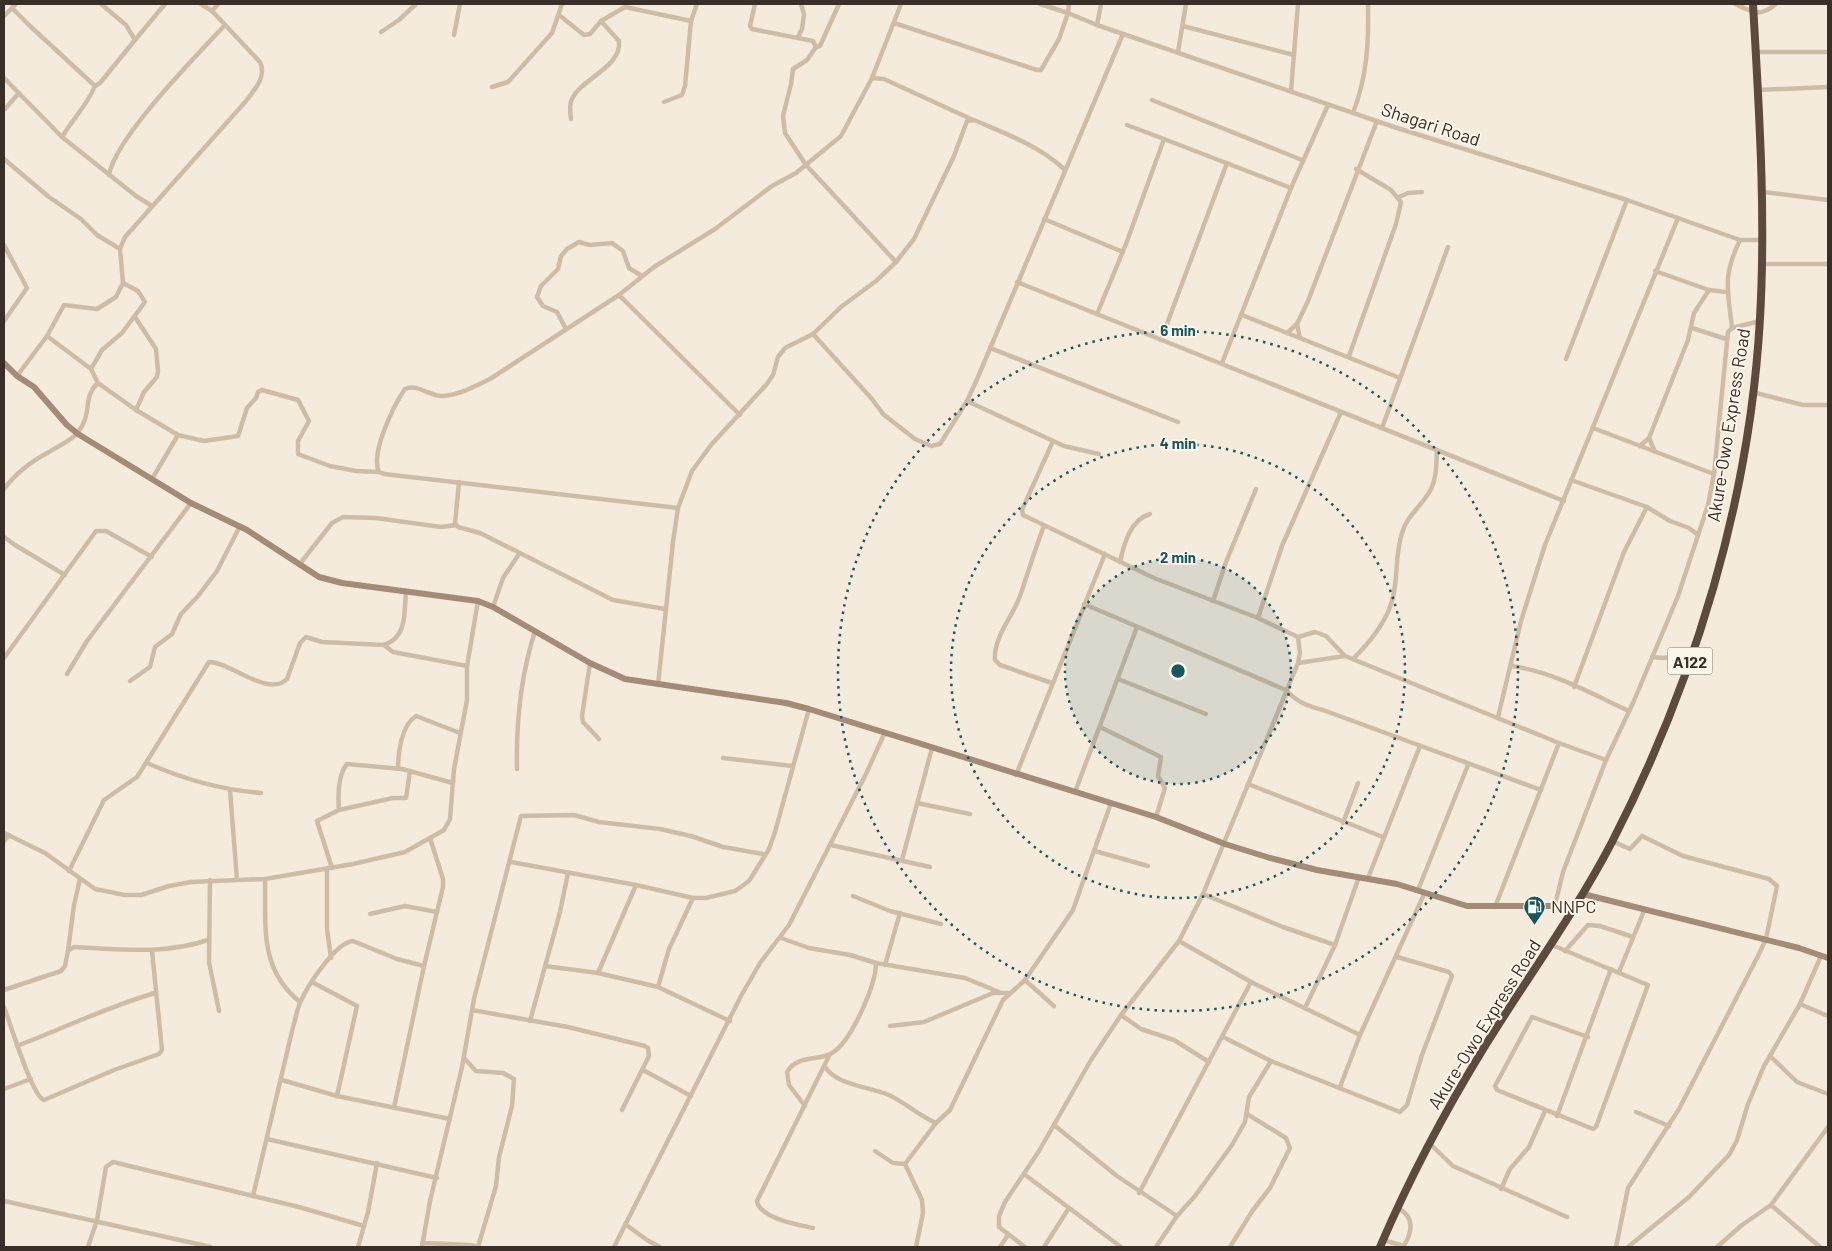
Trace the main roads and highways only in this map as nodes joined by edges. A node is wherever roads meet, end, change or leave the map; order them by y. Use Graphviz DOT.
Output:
graph roads {
  1 [pos="1753,4"];
  2 [pos="1381,1244"];
  1 -- 2 [label="highway, Akure-Owo Express Road / A122"];
}
